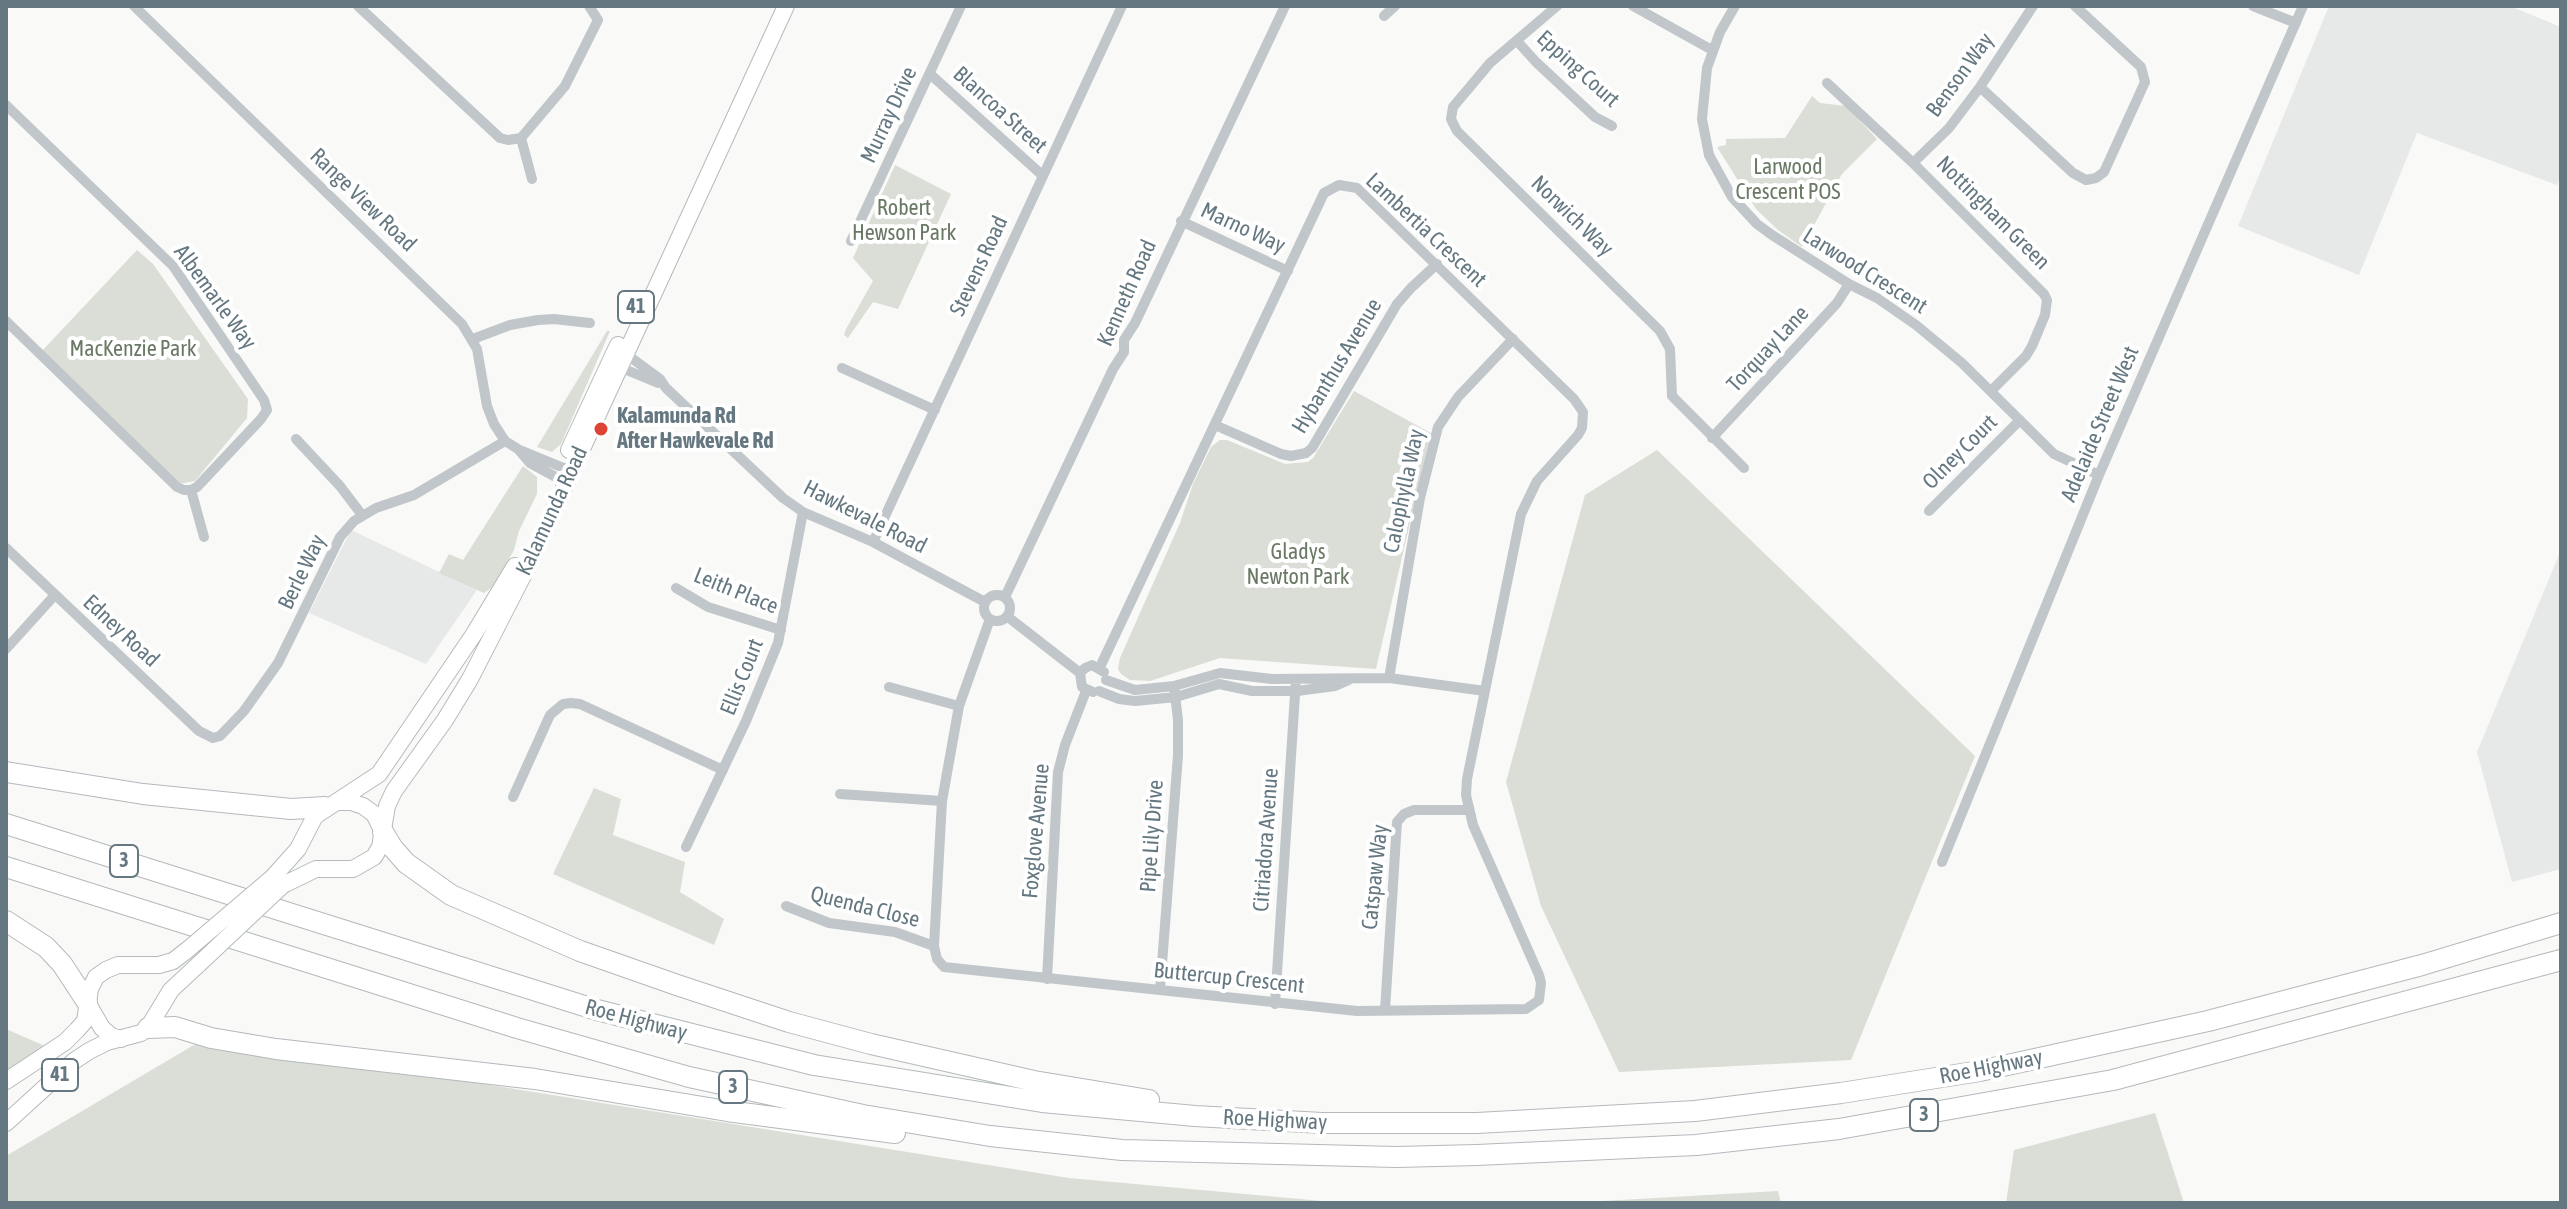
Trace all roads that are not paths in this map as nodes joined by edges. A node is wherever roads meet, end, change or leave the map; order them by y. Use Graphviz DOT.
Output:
graph roads {
  1 [pos="134,6"];
  2 [pos="358,6"];
  3 [pos="589,6"];
  4 [pos="776,6"];
  5 [pos="786,6"];
  6 [pos="961,6"];
  7 [pos="1122,6"];
  8 [pos="1285,6"];
  9 [pos="1395,6"];
  10 [pos="1557,6"];
  11 [pos="1633,6"];
  12 [pos="1735,6"];
  13 [pos="2033,6"];
  14 [pos="2075,6"];
  15 [pos="2253,6"];
  16 [pos="2303,6"];
  17 [pos="1384,16"];
  18 [pos="2296,23"];
  19 [pos="1517,41"];
  20 [pos="1712,50"];
  21 [pos="930,74"];
  22 [pos="1827,83"];
  23 [pos="1980,87"];
  24 [pos="6,105"];
  25 [pos="1612,126"];
  26 [pos="521,138"];
  27 [pos="1913,163"];
  28 [pos="1042,175"];
  29 [pos="532,179"];
  30 [pos="1181,221"];
  31 [pos="851,241"];
  32 [pos="1437,264"];
  33 [pos="1288,271"];
  34 [pos="1849,284"];
  35 [pos="6,321"];
  36 [pos="590,323"];
  37 [pos="473,339"];
  38 [pos="1513,339"];
  39 [pos="618,358"];
  40 [pos="842,368"];
  41 [pos="1991,391"];
  42 [pos="935,410"];
  43 [pos="2020,420"];
  44 [pos="1215,425"];
  45 [pos="1712,438"];
  46 [pos="296,439"];
  47 [pos="505,441"];
  48 [pos="1744,468"];
  49 [pos="564,474"];
  50 [pos="2099,475"];
  51 [pos="191,490"];
  52 [pos="1929,511"];
  53 [pos="803,512"];
  54 [pos="362,515"];
  55 [pos="204,537"];
  56 [pos="873,542"];
  57 [pos="6,548"];
  58 [pos="676,588"];
  59 [pos="54,596"];
  60 [pos="1005,597"];
  61 [pos="985,602"];
  62 [pos="1008,617"];
  63 [pos="990,619"];
  64 [pos="781,630"];
  65 [pos="6,649"];
  66 [pos="1100,667"];
  67 [pos="1080,673"];
  68 [pos="1389,678"];
  69 [pos="1296,679"];
  70 [pos="1351,679"];
  71 [pos="1106,680"];
  72 [pos="889,687"];
  73 [pos="1086,691"];
  74 [pos="1099,691"];
  75 [pos="1175,691"];
  76 [pos="1297,691"];
  77 [pos="1485,691"];
  78 [pos="959,706"];
  79 [pos="213,738"];
  80 [pos="723,770"];
  81 [pos="6,772"];
  82 [pos="840,794"];
  83 [pos="513,797"];
  84 [pos="942,801"];
  85 [pos="332,804"];
  86 [pos="1469,810"];
  87 [pos="6,824"];
  88 [pos="383,832"];
  89 [pos="686,847"];
  90 [pos="1942,862"];
  91 [pos="6,867"];
  92 [pos="278,881"];
  93 [pos="786,906"];
  94 [pos="6,921"];
  95 [pos="2561,923"];
  96 [pos="934,946"];
  97 [pos="2561,960"];
  98 [pos="1047,979"];
  99 [pos="1160,990"];
  100 [pos="87,1002"];
  101 [pos="1275,1004"];
  102 [pos="1385,1010"];
  103 [pos="148,1028"];
  104 [pos="121,1039"];
  105 [pos="6,1081"];
  106 [pos="1534,1120"];
  107 [pos="6,1123"];
  108 [pos="1122,1150"];
  1 -- 37 [label="street, Range View Road"];
  2 -- 26 [label="street"];
  3 -- 26 [label="street"];
  4 -- 39 [label="main road, Kalamunda Road / 41"];
  5 -- 39 [label="main road, Kalamunda Road / 41"];
  6 -- 21 [label="street, Murray Drive"];
  7 -- 28 [label="street, Stevens Road"];
  8 -- 30 [label="street, Kenneth Road"];
  9 -- 17 [label="street"];
  10 -- 19 [label="street, Norwich Way"];
  11 -- 20 [label="street"];
  12 -- 20 [label="street, Larwood Crescent"];
  13 -- 23 [label="street, Benson Way"];
  14 -- 23 [label="street"];
  15 -- 18 [label="street"];
  16 -- 18 [label="street, Adelaide Street West"];
  18 -- 50 [label="street, Adelaide Street West"];
  19 -- 25 [label="street, Epping Court"];
  19 -- 45 [label="street, Norwich Way"];
  20 -- 34 [label="street, Larwood Crescent"];
  21 -- 28 [label="street, Blancoa Street"];
  21 -- 31 [label="street, Murray Drive"];
  22 -- 27 [label="street, Nottingham Green"];
  23 -- 27 [label="street, Benson Way"];
  24 -- 51 [label="street, Albemarle Way"];
  26 -- 29 [label="street"];
  27 -- 41 [label="street, Nottingham Green"];
  28 -- 42 [label="street, Stevens Road"];
  30 -- 33 [label="street, Marno Way"];
  30 -- 60 [label="street, Kenneth Road"];
  32 -- 33 [label="street, Lambertia Crescent"];
  32 -- 38 [label="street, Lambertia Crescent"];
  32 -- 44 [label="street, Hybanthus Avenue"];
  33 -- 44 [label="street, Lambertia Crescent"];
  34 -- 41 [label="street, Larwood Crescent"];
  34 -- 45 [label="street, Torquay Lane"];
  35 -- 51 [label="street"];
  36 -- 37 [label="street"];
  37 -- 47 [label="street, Range View Road"];
  38 -- 68 [label="street, Calophylla Way"];
  38 -- 77 [label="street, Lambertia Crescent"];
  39 -- 49 [label="main road, Kalamunda Road / 41"];
  39 -- 53 [label="street, Hawkevale Road"];
  40 -- 42 [label="street"];
  41 -- 43 [label="street, Larwood Crescent"];
  42 -- 56 [label="street, Stevens Road"];
  43 -- 50 [label="street, Larwood Crescent"];
  43 -- 52 [label="street, Olney Court"];
  44 -- 66 [label="street, Lambertia Crescent"];
  45 -- 48 [label="street, Norwich Way"];
  46 -- 54 [label="street"];
  47 -- 49 [label="street"];
  47 -- 54 [label="street, Berle Way"];
  49 -- 85 [label="main road, Kalamunda Road / 41"];
  49 -- 88 [label="main road, Kalamunda Road / 41"];
  50 -- 90 [label="street, Adelaide Street West"];
  51 -- 55 [label="street"];
  53 -- 56 [label="street, Hawkevale Road"];
  53 -- 64 [label="street, Ellis Court"];
  54 -- 79 [label="street, Berle Way"];
  56 -- 61 [label="street, Hawkevale Road"];
  57 -- 59 [label="street, Edney Road"];
  58 -- 64 [label="street, Leith Place"];
  59 -- 65 [label="street"];
  59 -- 79 [label="street, Edney Road"];
  60 -- 61 [label="street"];
  60 -- 62 [label="street"];
  61 -- 63 [label="street"];
  62 -- 63 [label="street"];
  62 -- 67 [label="street"];
  63 -- 78 [label="street"];
  64 -- 80 [label="street, Ellis Court"];
  66 -- 67 [label="street"];
  66 -- 71 [label="street"];
  67 -- 73 [label="street"];
  68 -- 70 [label="street"];
  68 -- 77 [label="street"];
  69 -- 70 [label="street"];
  69 -- 75 [label="street"];
  69 -- 76 [label="street, Citriadora Avenue"];
  70 -- 76 [label="street"];
  71 -- 74 [label="street"];
  71 -- 75 [label="street"];
  72 -- 78 [label="street"];
  73 -- 74 [label="street"];
  73 -- 98 [label="street, Foxglove Avenue"];
  74 -- 75 [label="street"];
  75 -- 76 [label="street"];
  75 -- 99 [label="street, Pipe Lily Drive"];
  76 -- 101 [label="street, Citriadora Avenue"];
  77 -- 86 [label="street, Buttercup Crescent"];
  78 -- 84 [label="street"];
  80 -- 83 [label="street"];
  80 -- 89 [label="street, Ellis Court"];
  81 -- 85 [label="highway"];
  82 -- 84 [label="street"];
  84 -- 96 [label="street"];
  85 -- 88 [label="main road"];
  85 -- 92 [label="main road, Kalamunda Road / 41"];
  86 -- 102 [label="street, Catspaw Way"];
  86 -- 102 [label="street, Buttercup Crescent"];
  87 -- 106 [label="highway, Roe Highway / 3"];
  88 -- 92 [label="main road, Kalamunda Road / 41"];
  88 -- 106 [label="highway"];
  91 -- 108 [label="highway, Roe Highway / 3"];
  92 -- 100 [label="main road, Kalamunda Road / 41, bridge"];
  92 -- 103 [label="main road, Kalamunda Road / 41, bridge"];
  93 -- 96 [label="street, Quenda Close"];
  94 -- 100 [label="highway"];
  95 -- 106 [label="highway, Roe Highway / 3"];
  96 -- 98 [label="street, Buttercup Crescent"];
  97 -- 108 [label="highway, Roe Highway / 3"];
  98 -- 99 [label="street, Buttercup Crescent"];
  99 -- 101 [label="street, Buttercup Crescent"];
  100 -- 104 [label="main road"];
  100 -- 105 [label="main road, Kalamunda Road / 41"];
  101 -- 102 [label="street, Buttercup Crescent"];
  103 -- 104 [label="main road, 41"];
  103 -- 108 [label="highway"];
  104 -- 107 [label="main road, 41"];
}
